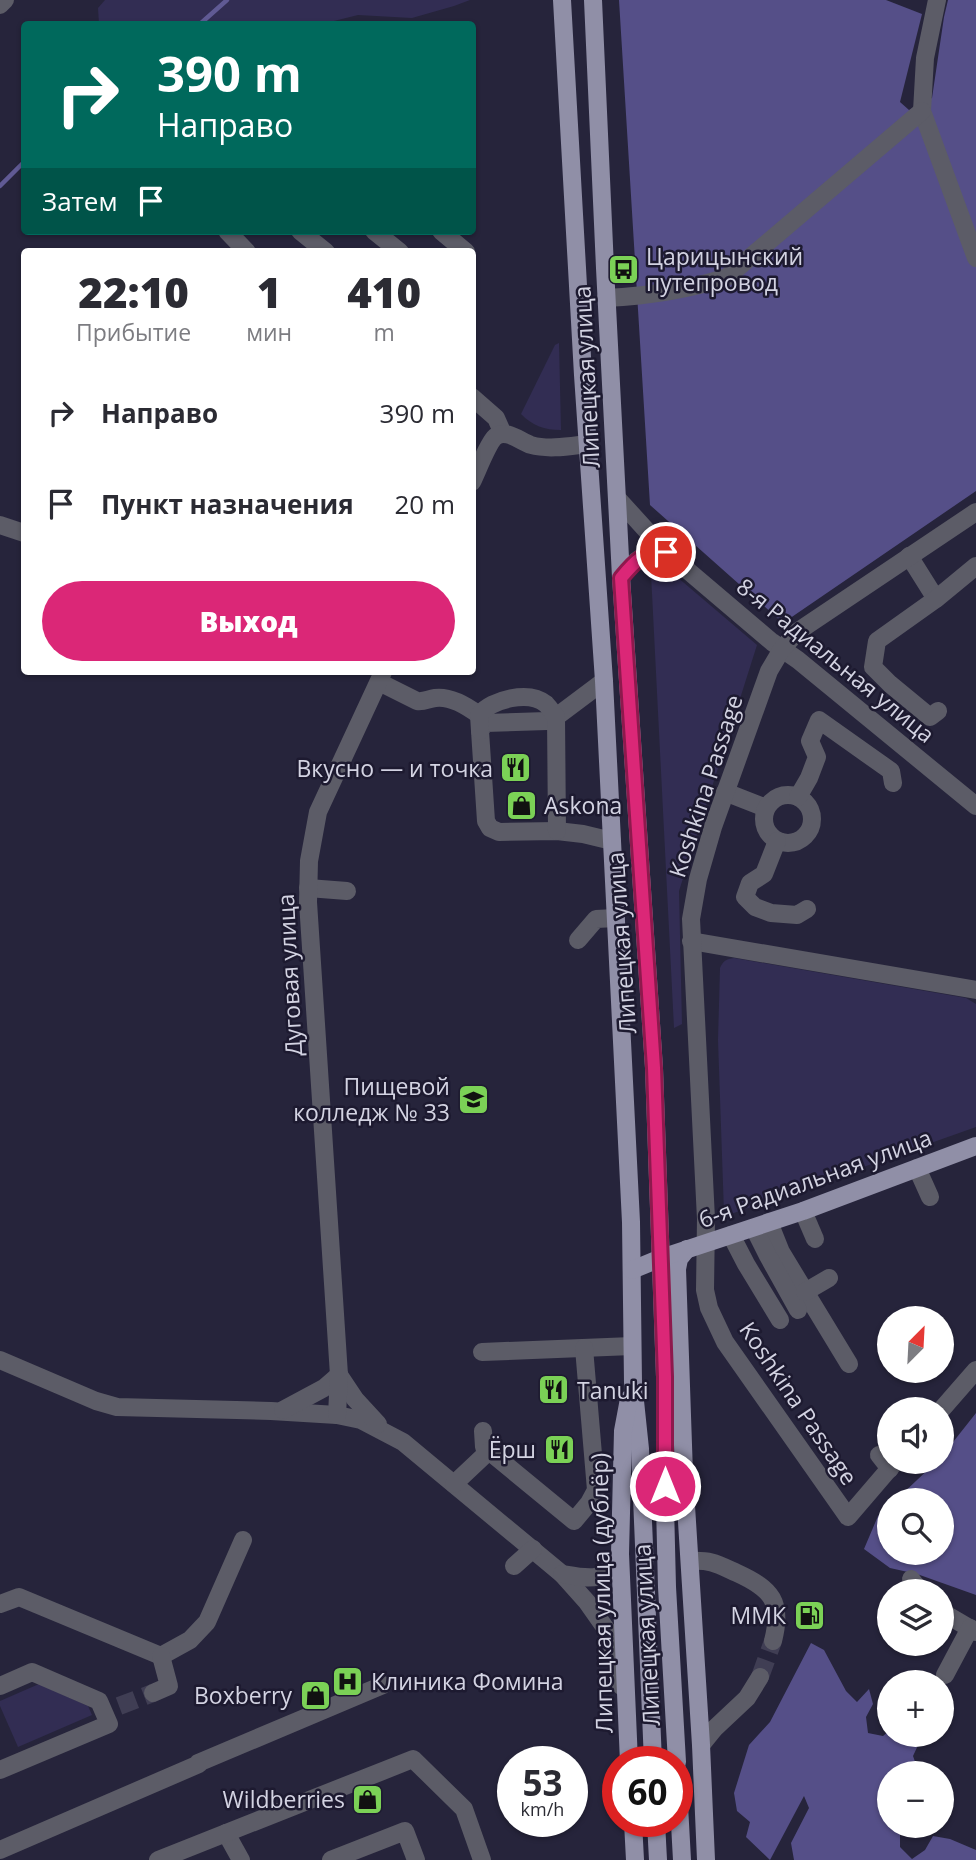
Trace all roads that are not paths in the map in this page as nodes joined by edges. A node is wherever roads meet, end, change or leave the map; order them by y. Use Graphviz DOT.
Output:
graph roads {
  1 [pos="5,0"];
  2 [pos="562,0"];
  3 [pos="593,0"];
  4 [pos="937,0"];
  5 [pos="0,5"];
  6 [pos="922,111"];
  7 [pos="230,235"];
  8 [pos="305,235"];
  9 [pos="379,235"];
  10 [pos="446,235"];
  11 [pos="243,248"];
  12 [pos="321,248"];
  13 [pos="395,248"];
  14 [pos="461,248"];
  15 [pos="976,258"];
  16 [pos="606,298"];
  17 [pos="476,400"];
  18 [pos="503,434"];
  19 [pos="587,444"];
  20 [pos="476,474"];
  21 [pos="617,498"];
  22 [pos="976,512"];
  23 [pos="0,525"];
  24 [pos="21,532"];
  25 [pos="666,552"];
  26 [pos="909,556"];
  27 [pos="976,566"];
  28 [pos="621,578"];
  29 [pos="936,599"];
  30 [pos="782,649"];
  31 [pos="381,677"];
  32 [pos="604,681"];
  33 [pos="938,712"];
  34 [pos="551,719"];
  35 [pos="482,723"];
  36 [pos="893,783"];
  37 [pos="725,792"];
  38 [pos="798,797"];
  39 [pos="976,806"];
  40 [pos="766,808"];
  41 [pos="557,831"];
  42 [pos="612,841"];
  43 [pos="777,841"];
  44 [pos="308,888"];
  45 [pos="347,891"];
  46 [pos="807,909"];
  47 [pos="616,918"];
  48 [pos="578,940"];
  49 [pos="691,941"];
  50 [pos="976,990"];
  51 [pos="976,1146"];
  52 [pos="917,1168"];
  53 [pos="930,1197"];
  54 [pos="803,1211"];
  55 [pos="761,1225"];
  56 [pos="731,1235"];
  57 [pos="815,1239"];
  58 [pos="705,1243"];
  59 [pos="687,1249"];
  60 [pos="661,1258"];
  61 [pos="632,1270"];
  62 [pos="829,1278"];
  63 [pos="805,1292"];
  64 [pos="798,1310"];
  65 [pos="780,1320"];
  66 [pos="632,1346"];
  67 [pos="584,1348"];
  68 [pos="482,1352"];
  69 [pos="0,1360"];
  70 [pos="849,1364"];
  71 [pos="976,1370"];
  72 [pos="339,1374"];
  73 [pos="665,1377"];
  74 [pos="633,1382"];
  75 [pos="952,1397"];
  76 [pos="280,1411"];
  77 [pos="337,1415"];
  78 [pos="384,1431"];
  79 [pos="483,1431"];
  80 [pos="488,1451"];
  81 [pos="684,1474"];
  82 [pos="879,1474"];
  83 [pos="454,1484"];
  84 [pos="243,1540"];
  85 [pos="533,1549"];
  86 [pos="620,1554"];
  87 [pos="690,1561"];
  88 [pos="514,1566"];
  89 [pos="562,1574"];
  90 [pos="0,1604"];
  91 [pos="954,1619"];
  92 [pos="973,1630"];
  93 [pos="772,1641"];
  94 [pos="162,1656"];
  95 [pos="948,1670"];
  96 [pos="760,1677"];
  97 [pos="383,1685"];
  98 [pos="0,1686"];
  99 [pos="153,1693"];
  100 [pos="625,1703"];
  101 [pos="701,1745"];
  102 [pos="628,1746"];
  103 [pos="652,1746"];
  104 [pos="676,1746"];
  105 [pos="0,1770"];
  106 [pos="226,1833"];
  107 [pos="633,1837"];
  108 [pos="657,1837"];
  109 [pos="681,1837"];
  110 [pos="0,1850"];
  111 [pos="158,1860"];
  112 [pos="241,1860"];
  113 [pos="331,1860"];
  114 [pos="416,1860"];
  115 [pos="482,1860"];
  116 [pos="635,1860"];
  117 [pos="658,1860"];
  118 [pos="682,1860"];
  119 [pos="706,1860"];
  1 -- 5 [label="street"];
  2 -- 19 [label="main road, Липецкая улица"];
  3 -- 16 [label="main road, Липецкая улица"];
  4 -- 6 [label="street"];
  6 -- 15 [label="street"];
  6 -- 16 [label="street"];
  7 -- 11 [label="street"];
  8 -- 12 [label="street"];
  9 -- 13 [label="street"];
  10 -- 14 [label="street"];
  16 -- 21 [label="main road, Липецкая улица"];
  17 -- 18 [label="street"];
  18 -- 19 [label="street"];
  18 -- 20 [label="street"];
  19 -- 32 [label="main road, Липецкая улица"];
  21 -- 25 [label="street, 8-я Радиальная улица"];
  21 -- 28 [label="main road, Липецкая улица"];
  22 -- 26 [label="street, Koshkina Passage"];
  23 -- 24 [label="street"];
  25 -- 28 [label="street"];
  25 -- 30 [label="street, 8-я Радиальная улица"];
  26 -- 29 [label="street"];
  26 -- 30 [label="street, Koshkina Passage"];
  27 -- 29 [label="street"];
  28 -- 60 [label="main road, Липецкая улица"];
  29 -- 33 [label="street"];
  30 -- 37 [label="street, Koshkina Passage"];
  30 -- 39 [label="street, 8-я Радиальная улица"];
  31 -- 35 [label="street"];
  31 -- 44 [label="street, Дуговая улица"];
  32 -- 34 [label="street"];
  32 -- 42 [label="main road, Липецкая улица"];
  34 -- 35 [label="street"];
  34 -- 41 [label="street"];
  35 -- 41 [label="street"];
  36 -- 38 [label="street"];
  37 -- 40 [label="street"];
  37 -- 49 [label="street, Koshkina Passage"];
  38 -- 40 [label="street"];
  38 -- 43 [label="street"];
  40 -- 43 [label="street"];
  41 -- 42 [label="street"];
  42 -- 47 [label="main road, Липецкая улица"];
  43 -- 46 [label="street"];
  44 -- 45 [label="street"];
  44 -- 72 [label="street, Дуговая улица"];
  47 -- 48 [label="street"];
  47 -- 61 [label="main road, Липецкая улица"];
  49 -- 50 [label="street"];
  49 -- 58 [label="street, Koshkina Passage"];
  51 -- 52 [label="main road, 6-я Радиальная улица"];
  52 -- 53 [label="street"];
  52 -- 54 [label="main road, 6-я Радиальная улица"];
  54 -- 55 [label="main road, 6-я Радиальная улица"];
  54 -- 57 [label="street"];
  55 -- 56 [label="main road, 6-я Радиальная улица"];
  55 -- 63 [label="street"];
  55 -- 64 [label="street"];
  56 -- 58 [label="main road, 6-я Радиальная улица"];
  56 -- 65 [label="street"];
  58 -- 59 [label="main road, 6-я Радиальная улица"];
  58 -- 82 [label="street, Koshkina Passage"];
  59 -- 60 [label="main road, 6-я Радиальная улица"];
  59 -- 81 [label="main road"];
  60 -- 61 [label="main road, 6-я Радиальная улица"];
  60 -- 73 [label="main road, Липецкая улица"];
  61 -- 66 [label="main road, Липецкая улица"];
  62 -- 63 [label="street"];
  63 -- 70 [label="street"];
  66 -- 67 [label="street"];
  66 -- 74 [label="main road, Липецкая улица"];
  67 -- 68 [label="street"];
  67 -- 80 [label="street"];
  69 -- 76 [label="street"];
  71 -- 75 [label="street"];
  72 -- 76 [label="street"];
  72 -- 77 [label="street, Дуговая улица"];
  72 -- 78 [label="street"];
  73 -- 81 [label="main road"];
  73 -- 104 [label="main road, Липецкая улица"];
  74 -- 86 [label="main road, Липецкая улица (дублёр)"];
  74 -- 103 [label="main road, Липецкая улица"];
  76 -- 77 [label="street"];
  77 -- 78 [label="street"];
  78 -- 83 [label="street"];
  79 -- 80 [label="street"];
  80 -- 83 [label="street"];
  81 -- 87 [label="main road"];
  83 -- 85 [label="street"];
  84 -- 94 [label="street"];
  85 -- 88 [label="street"];
  85 -- 89 [label="street"];
  86 -- 89 [label="street"];
  86 -- 100 [label="main road, Липецкая улица (дублёр)"];
  87 -- 93 [label="street"];
  87 -- 101 [label="main road"];
  89 -- 100 [label="street"];
  90 -- 94 [label="street"];
  91 -- 92 [label="street"];
  92 -- 95 [label="street"];
  94 -- 99 [label="street"];
  96 -- 101 [label="street"];
  97 -- 110 [label="street"];
  98 -- 105 [label="street"];
  100 -- 102 [label="main road, Липецкая улица (дублёр)"];
  101 -- 119 [label="main road"];
  106 -- 111 [label="street"];
  106 -- 112 [label="street"];
  106 -- 115 [label="street"];
  107 -- 116 [label="main road"];
  108 -- 117 [label="main road"];
  109 -- 118 [label="main road"];
  113 -- 114 [label="street"];
}
